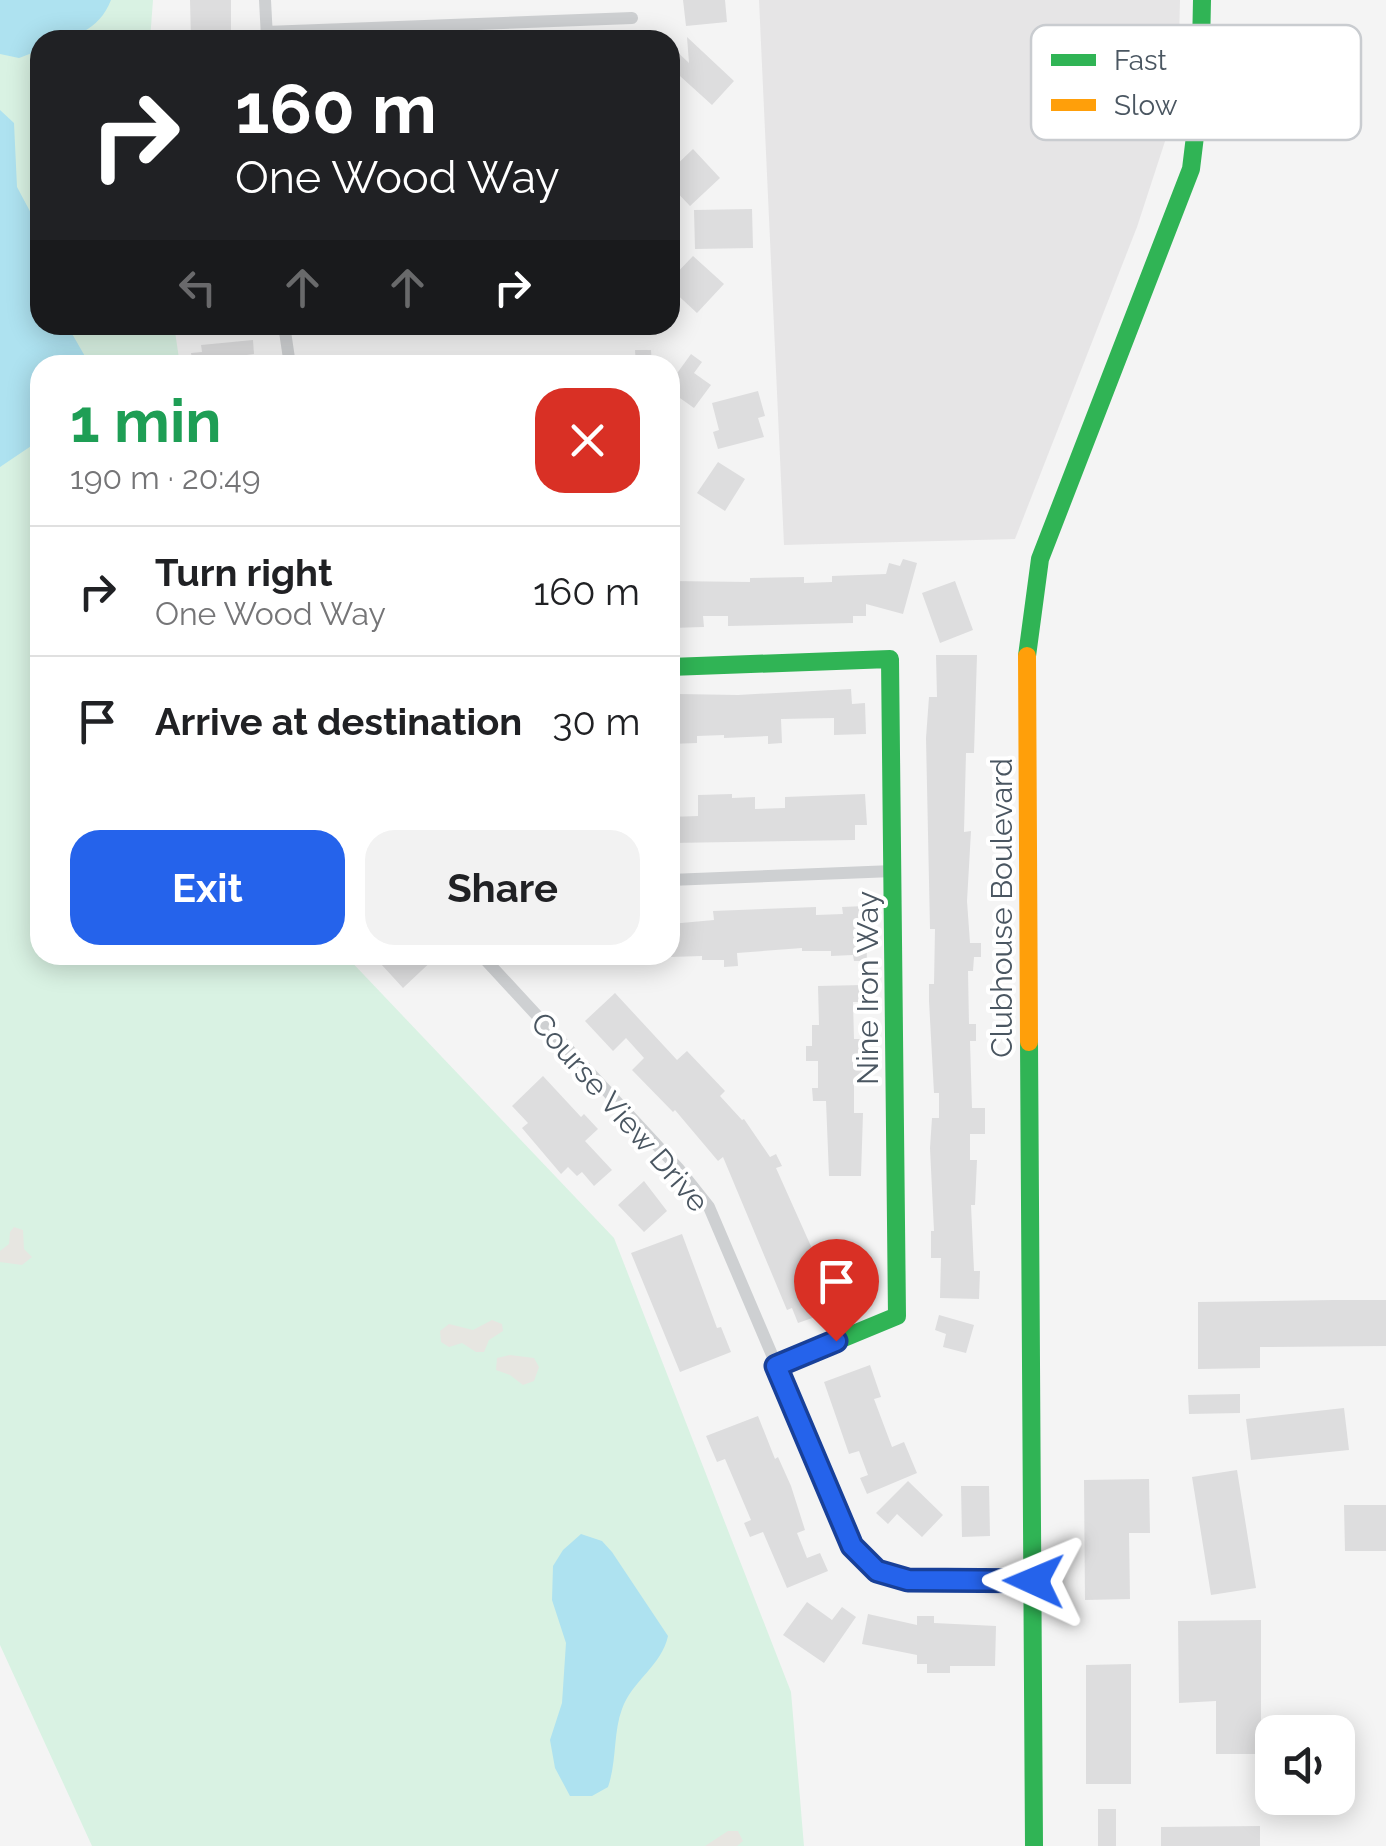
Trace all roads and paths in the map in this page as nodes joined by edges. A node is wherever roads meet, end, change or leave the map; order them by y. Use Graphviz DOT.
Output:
graph roads {
  1 [pos="265,0"];
  2 [pos="1202,0"];
  3 [pos="632,18"];
  4 [pos="1201,25"];
  5 [pos="267,30"];
  6 [pos="389,30"];
  7 [pos="1195,140"];
  8 [pos="680,667"];
  9 [pos="894,870"];
  10 [pos="680,880"];
  11 [pos="490,965"];
  12 [pos="776,1366"];
  13 [pos="1034,1581"];
  14 [pos="1034,1846"];
  1 -- 5 [label="street"];
  2 -- 4 [label="street, Clubhouse Boulevard"];
  3 -- 6 [label="street"];
  7 -- 13 [label="street, Clubhouse Boulevard"];
  8 -- 9 [label="street, Nine Iron Way"];
  9 -- 10 [label="street"];
  9 -- 12 [label="street, Nine Iron Way"];
  11 -- 12 [label="street, Course View Drive"];
  12 -- 13 [label="street, Course View Drive"];
  13 -- 14 [label="street, Clubhouse Boulevard"];
}
